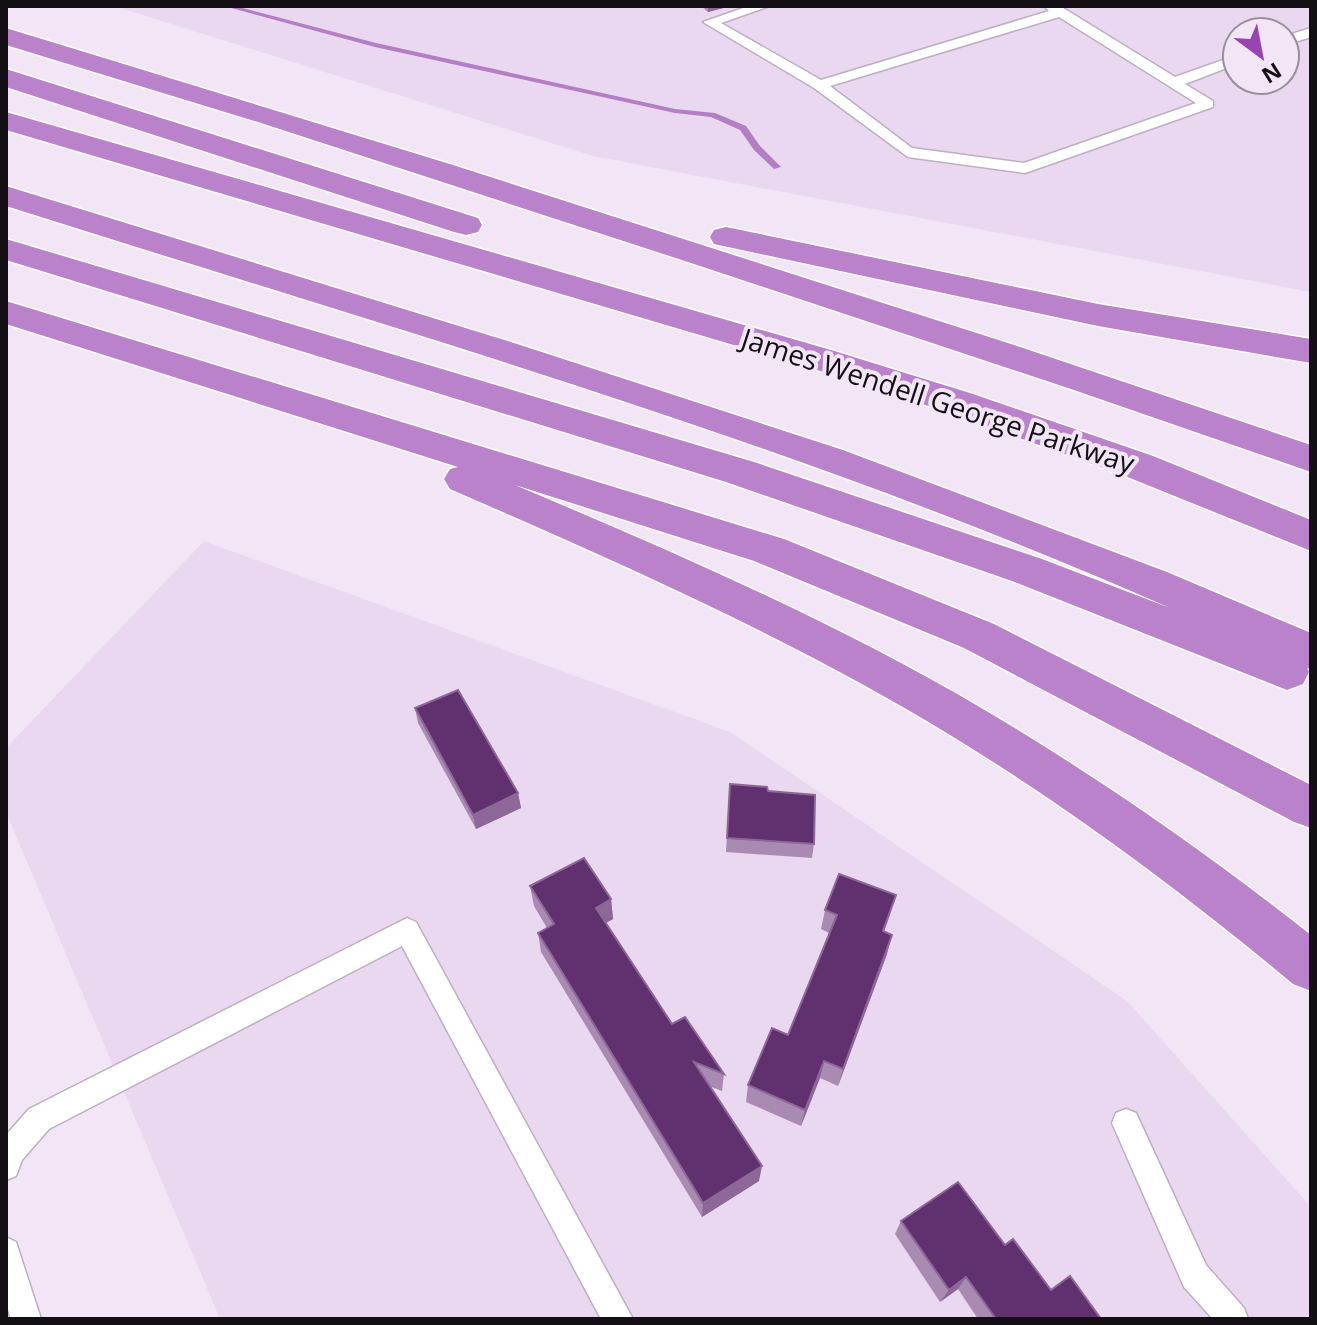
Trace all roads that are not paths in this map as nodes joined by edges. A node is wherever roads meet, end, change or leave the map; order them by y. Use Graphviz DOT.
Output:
graph roads {
  1 [pos="763,6"];
  2 [pos="1055,9"];
  3 [pos="6,26"];
  4 [pos="6,36"];
  5 [pos="1221,65"];
  6 [pos="119,70"];
  7 [pos="6,78"];
  8 [pos="1174,83"];
  9 [pos="819,85"];
  10 [pos="6,121"];
  11 [pos="458,177"];
  12 [pos="6,196"];
  13 [pos="6,249"];
  14 [pos="559,282"];
  15 [pos="6,312"];
  16 [pos="1311,351"];
  17 [pos="213,376"];
  18 [pos="1311,459"];
  19 [pos="1311,536"];
  20 [pos="1311,652"];
  21 [pos="1311,683"];
  22 [pos="1102,698"];
  23 [pos="1311,808"];
  24 [pos="1311,838"];
  25 [pos="1311,967"];
  26 [pos="1126,1123"];
  27 [pos="6,1166"];
  28 [pos="6,1252"];
  29 [pos="26,1319"];
  30 [pos="618,1319"];
  31 [pos="1233,1319"];
  1 -- 9 [label="lane"];
  2 -- 8 [label="lane"];
  2 -- 9 [label="lane"];
  3 -- 6 [label="highway"];
  4 -- 6 [label="highway"];
  5 -- 8 [label="lane"];
  6 -- 11 [label="highway"];
  7 -- 14 [label="highway"];
  8 -- 9 [label="lane"];
  10 -- 14 [label="highway, James Wendell George Parkway"];
  11 -- 16 [label="highway"];
  11 -- 18 [label="highway"];
  12 -- 20 [label="highway"];
  13 -- 21 [label="highway"];
  14 -- 19 [label="highway, James Wendell George Parkway"];
  15 -- 17 [label="highway"];
  17 -- 22 [label="highway"];
  17 -- 25 [label="highway"];
  22 -- 23 [label="highway"];
  22 -- 24 [label="highway"];
  26 -- 31 [label="lane"];
  27 -- 30 [label="lane"];
  28 -- 29 [label="lane"];
}
